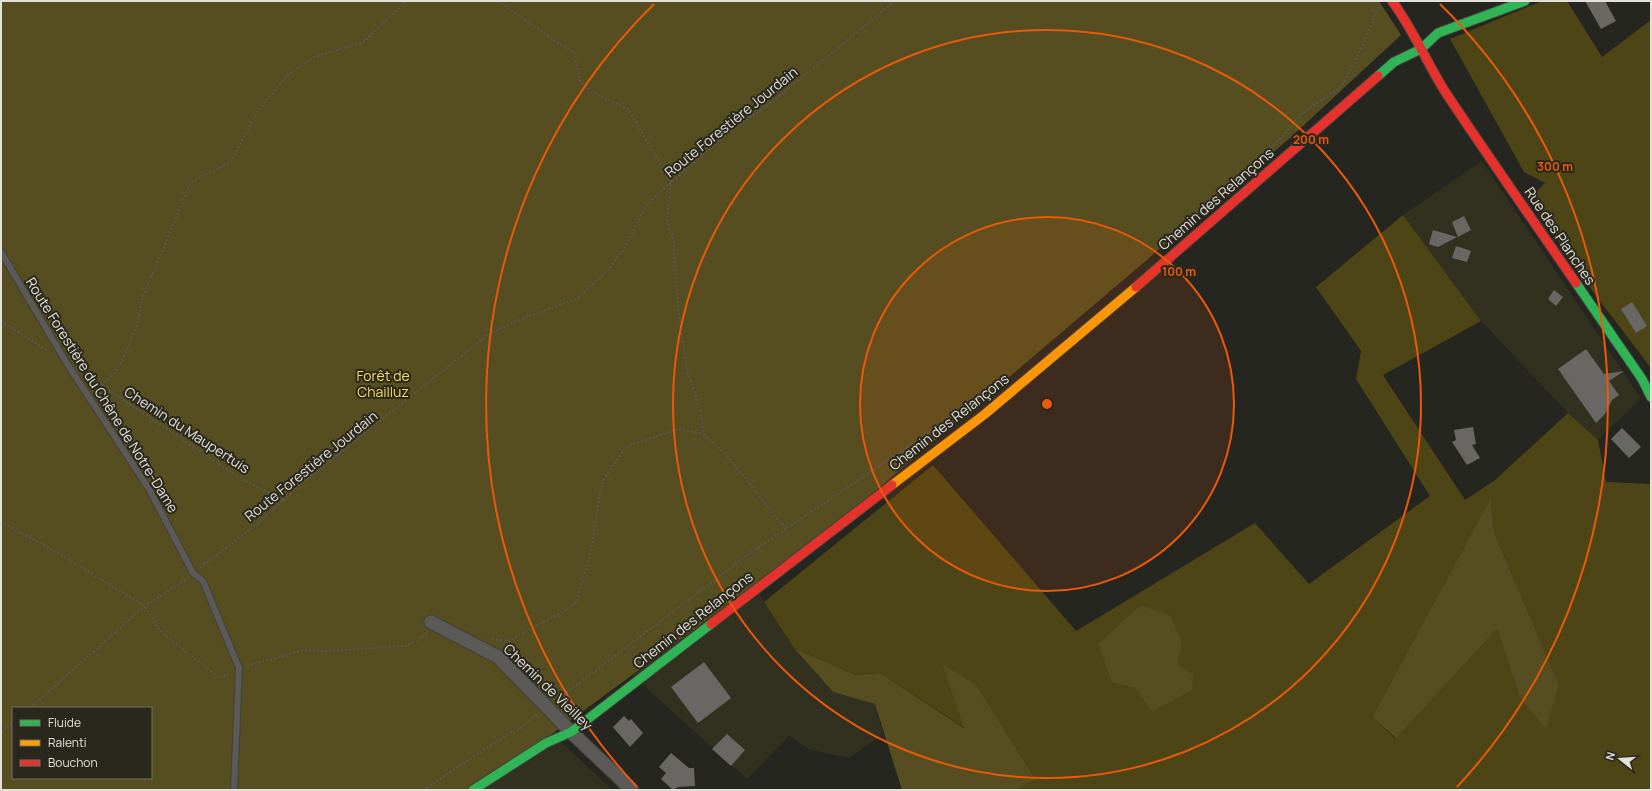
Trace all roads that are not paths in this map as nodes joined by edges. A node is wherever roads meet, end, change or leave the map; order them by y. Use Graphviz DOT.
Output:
graph roads {
  1 [pos="1392,1"];
  2 [pos="1524,1"];
  3 [pos="1421,49"];
  4 [pos="1,252"];
  5 [pos="1651,397"];
  6 [pos="430,628"];
  7 [pos="571,732"];
  8 [pos="234,790"];
  9 [pos="473,790"];
  10 [pos="632,790"];
  1 -- 3 [label="street, Rue des Planches"];
  2 -- 3 [label="street, Chemin des Relançons"];
  3 -- 5 [label="street, Rue des Planches"];
  3 -- 7 [label="street, Chemin des Relançons"];
  4 -- 8 [label="lane, Route Forestière du Chêne de Notre-Dame"];
  6 -- 7 [label="street, Chemin de Vieilley"];
  7 -- 9 [label="street, Chemin des Relançons"];
  7 -- 10 [label="street, Chemin de Vieilley"];
}
